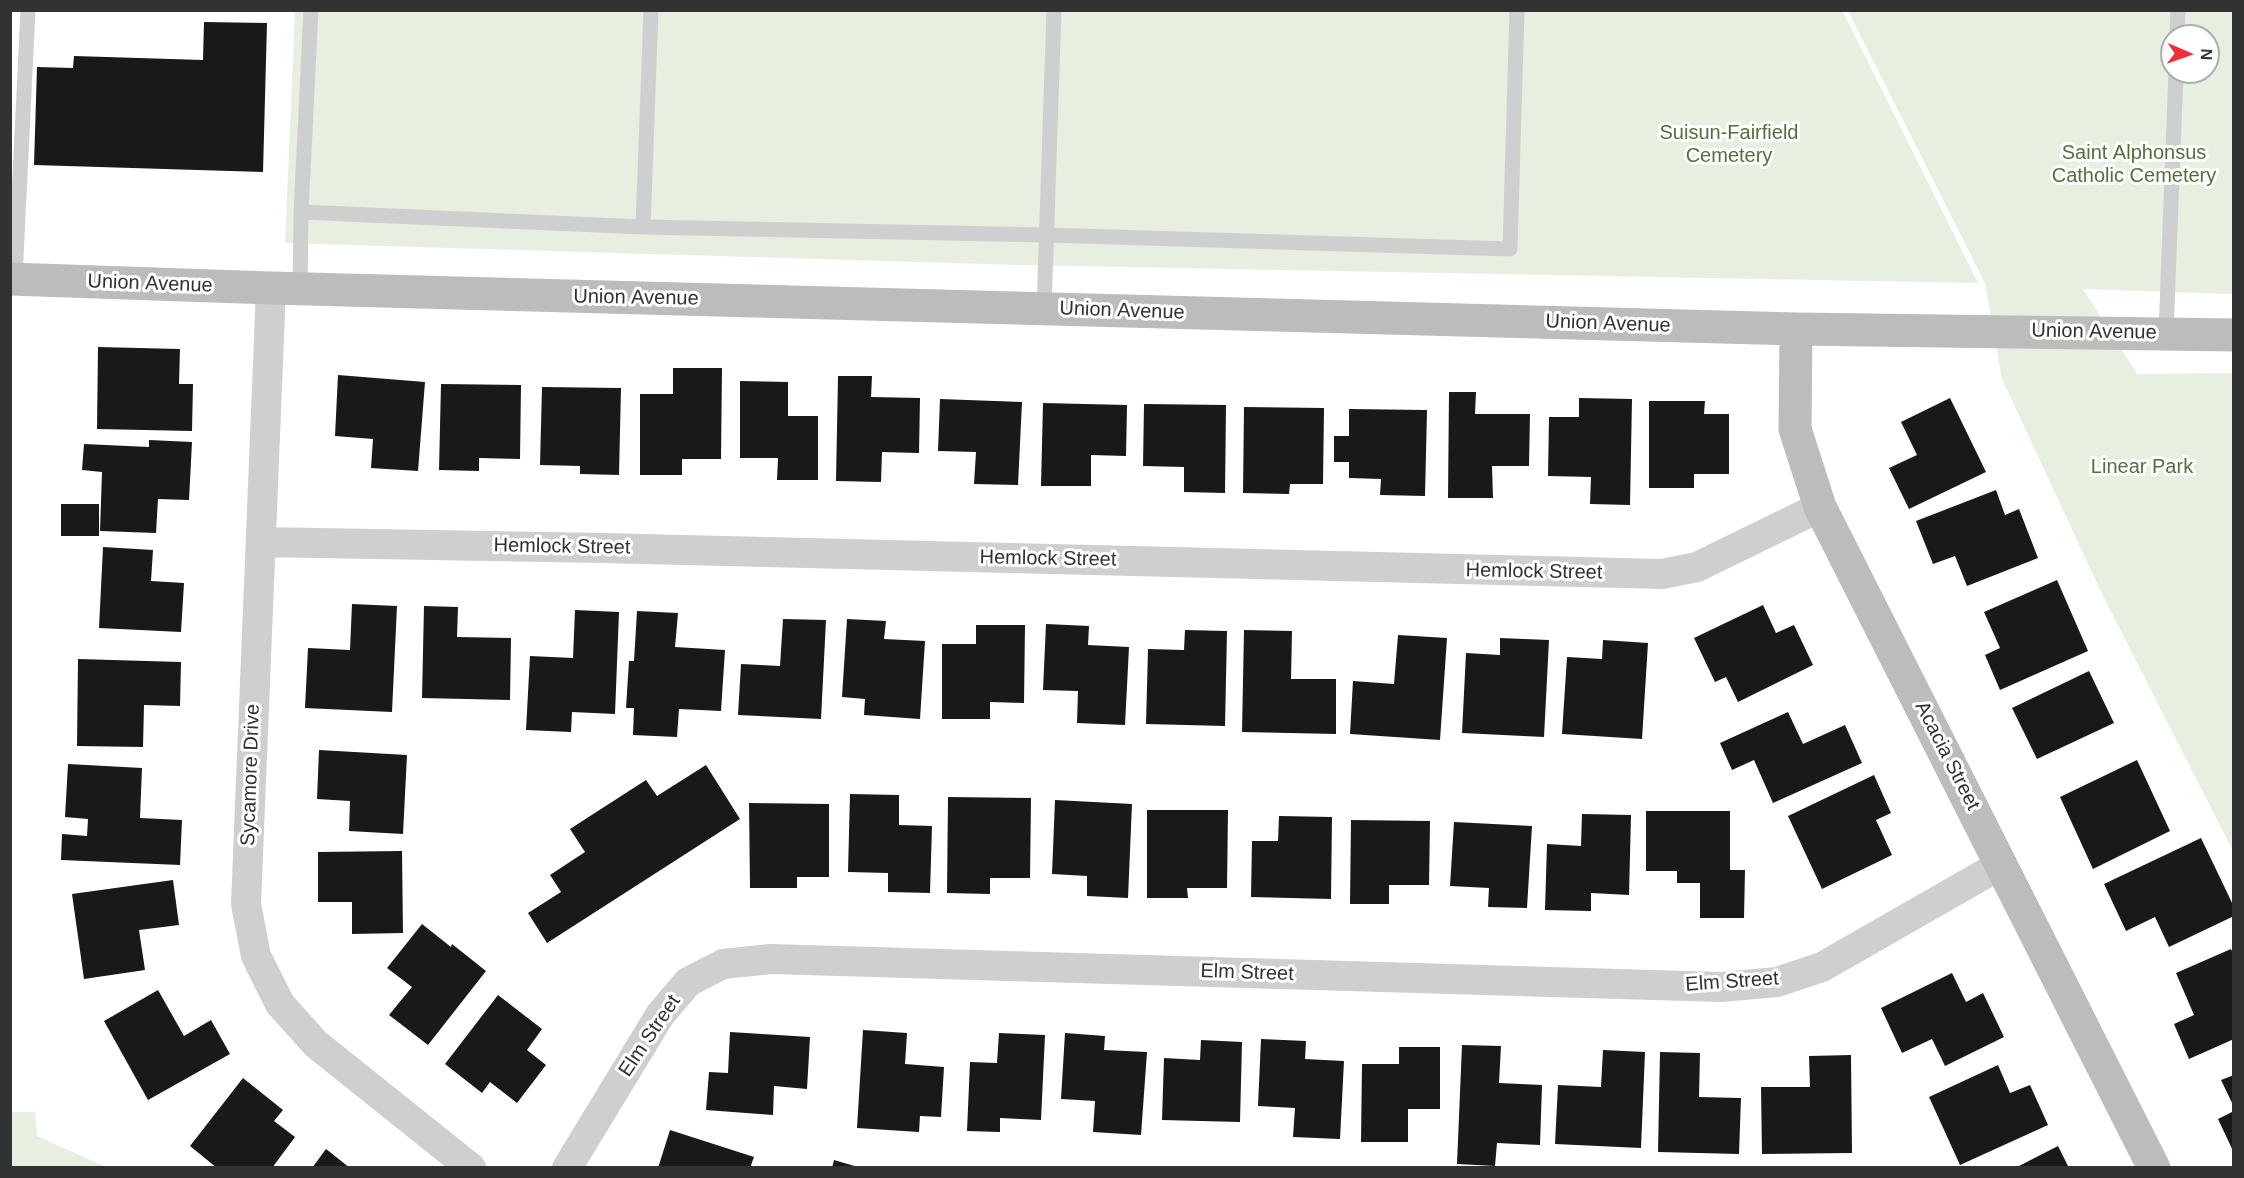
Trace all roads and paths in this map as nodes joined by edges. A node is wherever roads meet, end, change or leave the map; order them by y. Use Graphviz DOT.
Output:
graph roads {
  1 [pos="28,10"];
  2 [pos="311,10"];
  3 [pos="651,10"];
  4 [pos="1054,10"];
  5 [pos="1517,10"];
  6 [pos="2176,84"];
  7 [pos="301,212"];
  8 [pos="644,227"];
  9 [pos="1047,235"];
  10 [pos="13,279"];
  11 [pos="286,289"];
  12 [pos="1044,308"];
  13 [pos="1796,329"];
  14 [pos="2166,334"];
  15 [pos="2234,335"];
  16 [pos="1820,507"];
  17 [pos="261,542"];
  18 [pos="2002,864"];
  19 [pos="471,1167"];
  20 [pos="567,1167"];
  21 [pos="2154,1167"];
  1 -- 10 [label="lane"];
  2 -- 7 [label="lane"];
  3 -- 8 [label="lane"];
  4 -- 9 [label="lane"];
  5 -- 9 [label="lane"];
  6 -- 14 [label="lane"];
  7 -- 8 [label="lane"];
  7 -- 11 [label="lane"];
  8 -- 9 [label="lane"];
  9 -- 12 [label="lane"];
  10 -- 11 [label="street, Union Avenue"];
  11 -- 12 [label="street, Union Avenue"];
  11 -- 17 [label="street, Sycamore Drive"];
  12 -- 13 [label="street, Union Avenue"];
  13 -- 14 [label="street, Union Avenue"];
  13 -- 16 [label="street, Acacia Street"];
  14 -- 15 [label="street, Union Avenue"];
  16 -- 17 [label="street, Hemlock Street"];
  16 -- 18 [label="street, Acacia Street"];
  17 -- 19 [label="street, Sycamore Drive"];
  18 -- 20 [label="street, Elm Street"];
  18 -- 21 [label="street, Acacia Street"];
}
